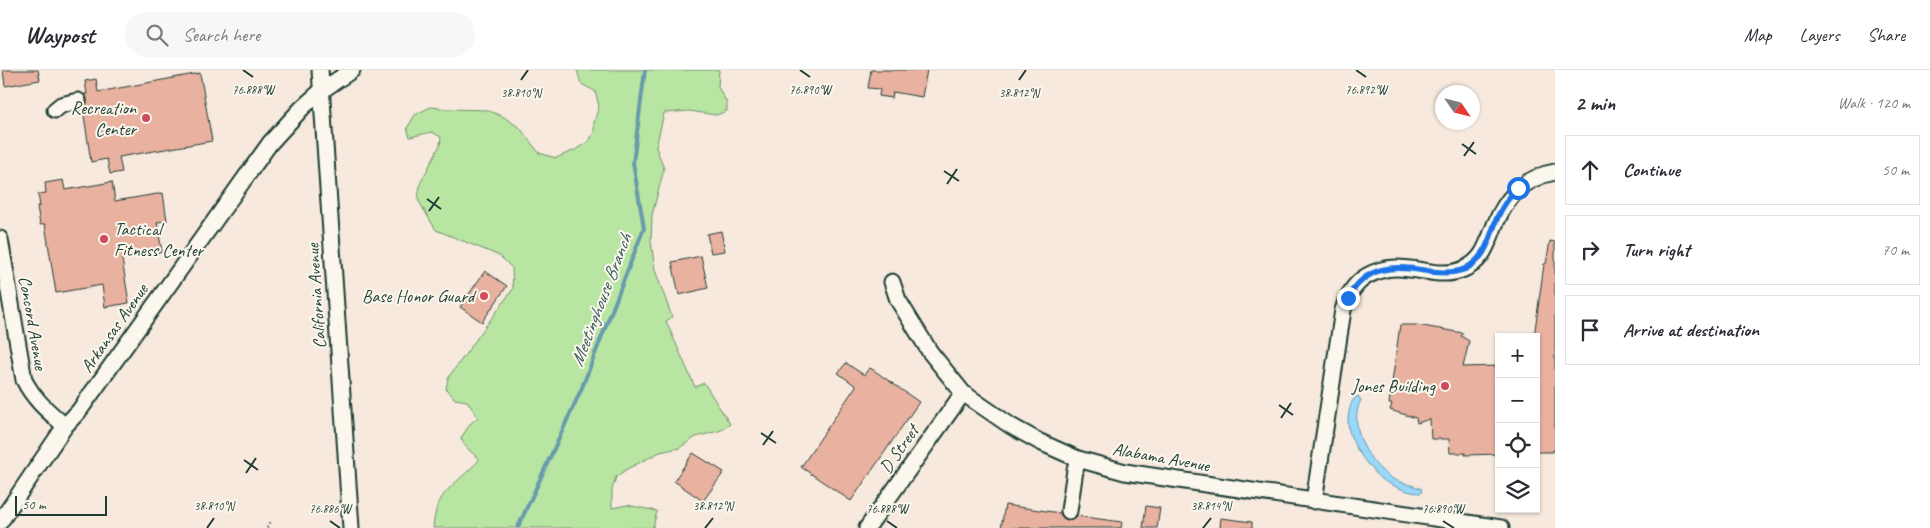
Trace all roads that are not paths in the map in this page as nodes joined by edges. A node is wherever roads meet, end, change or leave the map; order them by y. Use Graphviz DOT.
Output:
graph roads {
  1 [pos="320,70"];
  2 [pos="352,70"];
  3 [pos="321,91"];
  4 [pos="78,101"];
  5 [pos="55,110"];
  6 [pos="1555,172"];
  7 [pos="0,239"];
  8 [pos="892,282"];
  9 [pos="963,393"];
  10 [pos="65,426"];
  11 [pos="1078,459"];
  12 [pos="1314,501"];
  13 [pos="1069,511"];
  14 [pos="0,522"];
  15 [pos="351,524"];
  16 [pos="867,528"];
  17 [pos="1501,528"];
  1 -- 3 [label="street, California Avenue"];
  2 -- 3 [label="street, Arkansas Avenue"];
  3 -- 10 [label="street, Arkansas Avenue"];
  3 -- 15 [label="street, California Avenue"];
  4 -- 5 [label="street"];
  6 -- 12 [label="street"];
  7 -- 10 [label="street, Concord Avenue"];
  8 -- 9 [label="street, Alabama Avenue"];
  9 -- 11 [label="street, Alabama Avenue"];
  9 -- 16 [label="street, D Street"];
  10 -- 14 [label="street, Arkansas Avenue"];
  11 -- 12 [label="street, Alabama Avenue"];
  11 -- 13 [label="street"];
  12 -- 17 [label="street, Alabama Avenue"];
}
